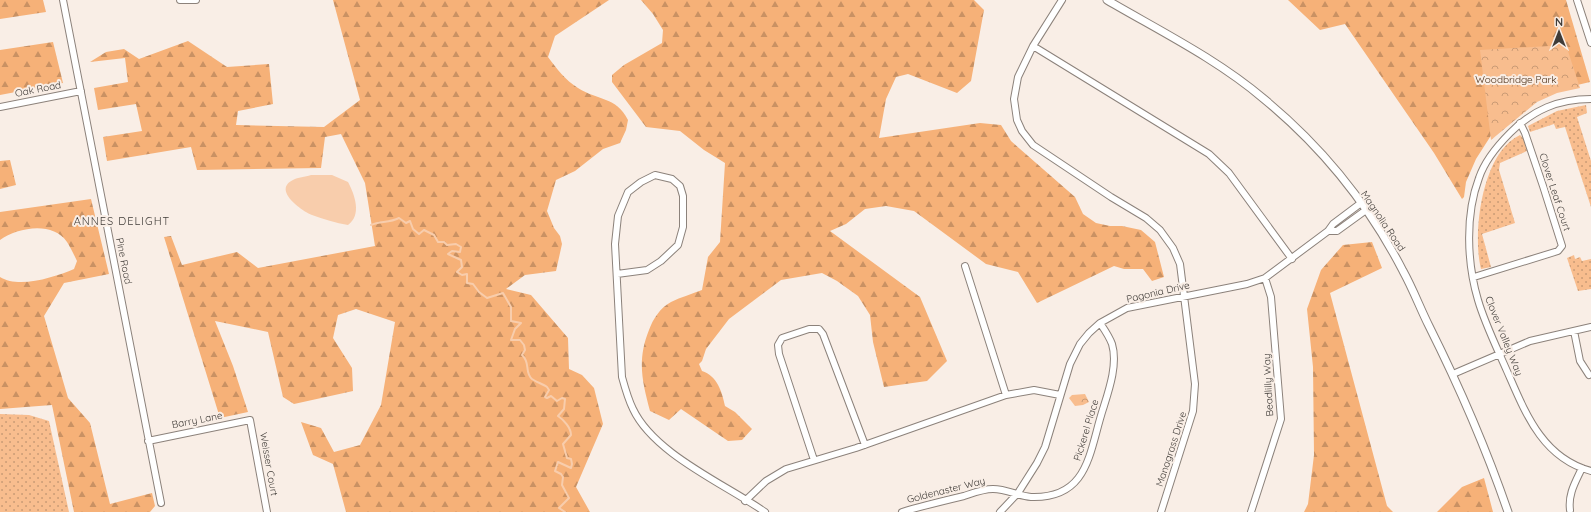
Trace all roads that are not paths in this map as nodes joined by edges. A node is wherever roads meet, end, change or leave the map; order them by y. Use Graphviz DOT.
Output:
graph roads {
  1 [pos="63,0"];
  2 [pos="180,0"];
  3 [pos="196,0"];
  4 [pos="1062,0"];
  5 [pos="1100,0"];
  6 [pos="1107,0"];
  7 [pos="1577,0"];
  8 [pos="1141,20"];
  9 [pos="1591,42"];
  10 [pos="1033,46"];
  11 [pos="80,91"];
  12 [pos="1591,99"];
  13 [pos="0,107"];
  14 [pos="1520,123"];
  15 [pos="1361,203"];
  16 [pos="1366,210"];
  17 [pos="1328,232"];
  18 [pos="1292,259"];
  19 [pos="965,266"];
  20 [pos="617,274"];
  21 [pos="1474,277"];
  22 [pos="1265,278"];
  23 [pos="1186,296"];
  24 [pos="1100,323"];
  25 [pos="1591,328"];
  26 [pos="1574,331"];
  27 [pos="1499,353"];
  28 [pos="1453,374"];
  29 [pos="1589,375"];
  30 [pos="1006,395"];
  31 [pos="1060,395"];
  32 [pos="250,420"];
  33 [pos="148,441"];
  34 [pos="865,445"];
  35 [pos="814,460"];
  36 [pos="1582,468"];
  37 [pos="1591,470"];
  38 [pos="1018,493"];
  39 [pos="746,501"];
  40 [pos="161,503"];
  41 [pos="1570,510"];
  42 [pos="267,512"];
  43 [pos="764,512"];
  44 [pos="902,512"];
  45 [pos="1000,512"];
  46 [pos="1161,512"];
  47 [pos="1251,512"];
  48 [pos="1508,512"];
  1 -- 11 [label="street, Pine Road"];
  2 -- 3 [label="street"];
  4 -- 10 [label="street, Managrass Drive"];
  5 -- 8 [label="main road, Magnolia Road"];
  6 -- 8 [label="main road, Magnolia Road"];
  7 -- 9 [label="street"];
  8 -- 15 [label="main road, Magnolia Road"];
  10 -- 18 [label="street"];
  10 -- 23 [label="street, Managrass Drive"];
  11 -- 13 [label="street, Oak Road"];
  11 -- 33 [label="street, Pine Road"];
  12 -- 14 [label="street, Clover Valley Way"];
  14 -- 21 [label="street, Clover Valley Way"];
  14 -- 21 [label="street, Clover Leaf Court"];
  15 -- 16 [label="main road, Magnolia Road"];
  15 -- 17 [label="street, Pagonia Drive"];
  16 -- 17 [label="street, Pagonia Drive"];
  16 -- 28 [label="main road, Magnolia Road"];
  17 -- 18 [label="street, Pagonia Drive"];
  18 -- 22 [label="street, Pagonia Drive"];
  19 -- 30 [label="street"];
  20 -- 20 [label="street"];
  20 -- 39 [label="street"];
  21 -- 27 [label="street, Clover Valley Way"];
  22 -- 23 [label="street, Pagonia Drive"];
  22 -- 47 [label="street, Beadlilly Way"];
  23 -- 24 [label="street, Pagonia Drive"];
  23 -- 46 [label="street, Managrass Drive"];
  24 -- 31 [label="street, Pagonia Drive"];
  24 -- 38 [label="street, Pickerel Place"];
  25 -- 26 [label="street"];
  26 -- 27 [label="street"];
  26 -- 29 [label="street"];
  27 -- 28 [label="street"];
  27 -- 36 [label="street, Clover Valley Way"];
  28 -- 48 [label="main road, Magnolia Road"];
  30 -- 31 [label="street"];
  30 -- 34 [label="street"];
  31 -- 38 [label="street, Pagonia Drive"];
  32 -- 33 [label="street, Barry Lane"];
  32 -- 42 [label="street, Weisser Court"];
  33 -- 40 [label="street, Pine Road"];
  34 -- 35 [label="street"];
  34 -- 35 [label="street"];
  35 -- 39 [label="street"];
  36 -- 37 [label="street, Clover Valley Way"];
  36 -- 41 [label="street"];
  38 -- 44 [label="street, Goldenaster Way"];
  38 -- 45 [label="street, Pagonia Drive"];
  39 -- 43 [label="street"];
}
